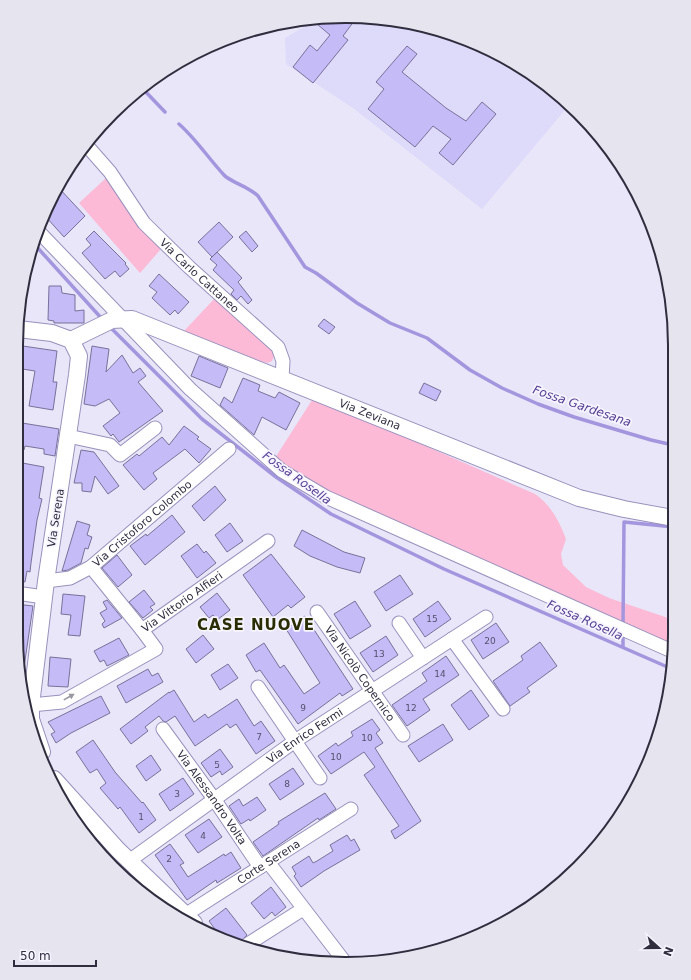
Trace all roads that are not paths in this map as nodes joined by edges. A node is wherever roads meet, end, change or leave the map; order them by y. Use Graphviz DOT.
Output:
graph roads {
  1 [pos="90,149"];
  2 [pos="42,236"];
  3 [pos="110,322"];
  4 [pos="24,330"];
  5 [pos="71,340"];
  6 [pos="282,378"];
  7 [pos="155,428"];
  8 [pos="68,436"];
  9 [pos="229,449"];
  10 [pos="668,517"];
  11 [pos="268,541"];
  12 [pos="91,567"];
  13 [pos="46,580"];
  14 [pos="23,594"];
  15 [pos="44,596"];
  16 [pos="317,612"];
  17 [pos="486,617"];
  18 [pos="399,623"];
  19 [pos="142,630"];
  20 [pos="452,639"];
  21 [pos="667,649"];
  22 [pos="423,658"];
  23 [pos="258,687"];
  24 [pos="372,691"];
  25 [pos="31,705"];
  26 [pos="503,709"];
  27 [pos="163,729"];
  28 [pos="403,735"];
  29 [pos="295,740"];
  30 [pos="320,778"];
  31 [pos="60,785"];
  32 [pos="214,799"];
  33 [pos="351,809"];
  34 [pos="129,861"];
  35 [pos="264,865"];
  36 [pos="303,909"];
  37 [pos="184,914"];
  38 [pos="191,918"];
  39 [pos="250,943"];
  40 [pos="341,957"];
  1 -- 6 [label="street, Via Carlo Cattaneo"];
  2 -- 3 [label="street"];
  3 -- 5 [label="street"];
  3 -- 6 [label="street, Via Zeviana"];
  3 -- 21 [label="street"];
  4 -- 5 [label="street"];
  5 -- 8 [label="street, Via Serena"];
  6 -- 10 [label="street, Via Zeviana"];
  7 -- 8 [label="street"];
  8 -- 13 [label="street, Via Serena"];
  9 -- 12 [label="street, Via Cristoforo Colombo"];
  11 -- 19 [label="street, Via Vittorio Alfieri"];
  12 -- 13 [label="street, Via Cristoforo Colombo"];
  12 -- 19 [label="street, Via Vittorio Alfieri"];
  13 -- 15 [label="street, Via Serena"];
  14 -- 15 [label="street"];
  15 -- 25 [label="street, Via Serena"];
  16 -- 24 [label="street, Via Nicolò Copernico"];
  17 -- 20 [label="street, Via Enrico Fermi"];
  18 -- 22 [label="street"];
  25 -- 19 [label="street, one-way"];
  20 -- 22 [label="street, Via Enrico Fermi"];
  20 -- 26 [label="street"];
  22 -- 24 [label="street, Via Enrico Fermi"];
  23 -- 29 [label="street"];
  24 -- 28 [label="street, Via Nicolò Copernico"];
  24 -- 29 [label="street, Via Enrico Fermi"];
  27 -- 32 [label="street, Via Alessandro Volta"];
  29 -- 30 [label="street"];
  29 -- 32 [label="street, Via Enrico Fermi"];
  31 -- 34 [label="street"];
  32 -- 34 [label="street, Via Enrico Fermi"];
  32 -- 35 [label="street, Via Alessandro Volta"];
  33 -- 35 [label="street, Corte Serena"];
  34 -- 37 [label="street"];
  35 -- 36 [label="street, Via Alessandro Volta"];
  35 -- 38 [label="street, Corte Serena"];
  36 -- 39 [label="street"];
  36 -- 40 [label="street, Via Alessandro Volta"];
}
